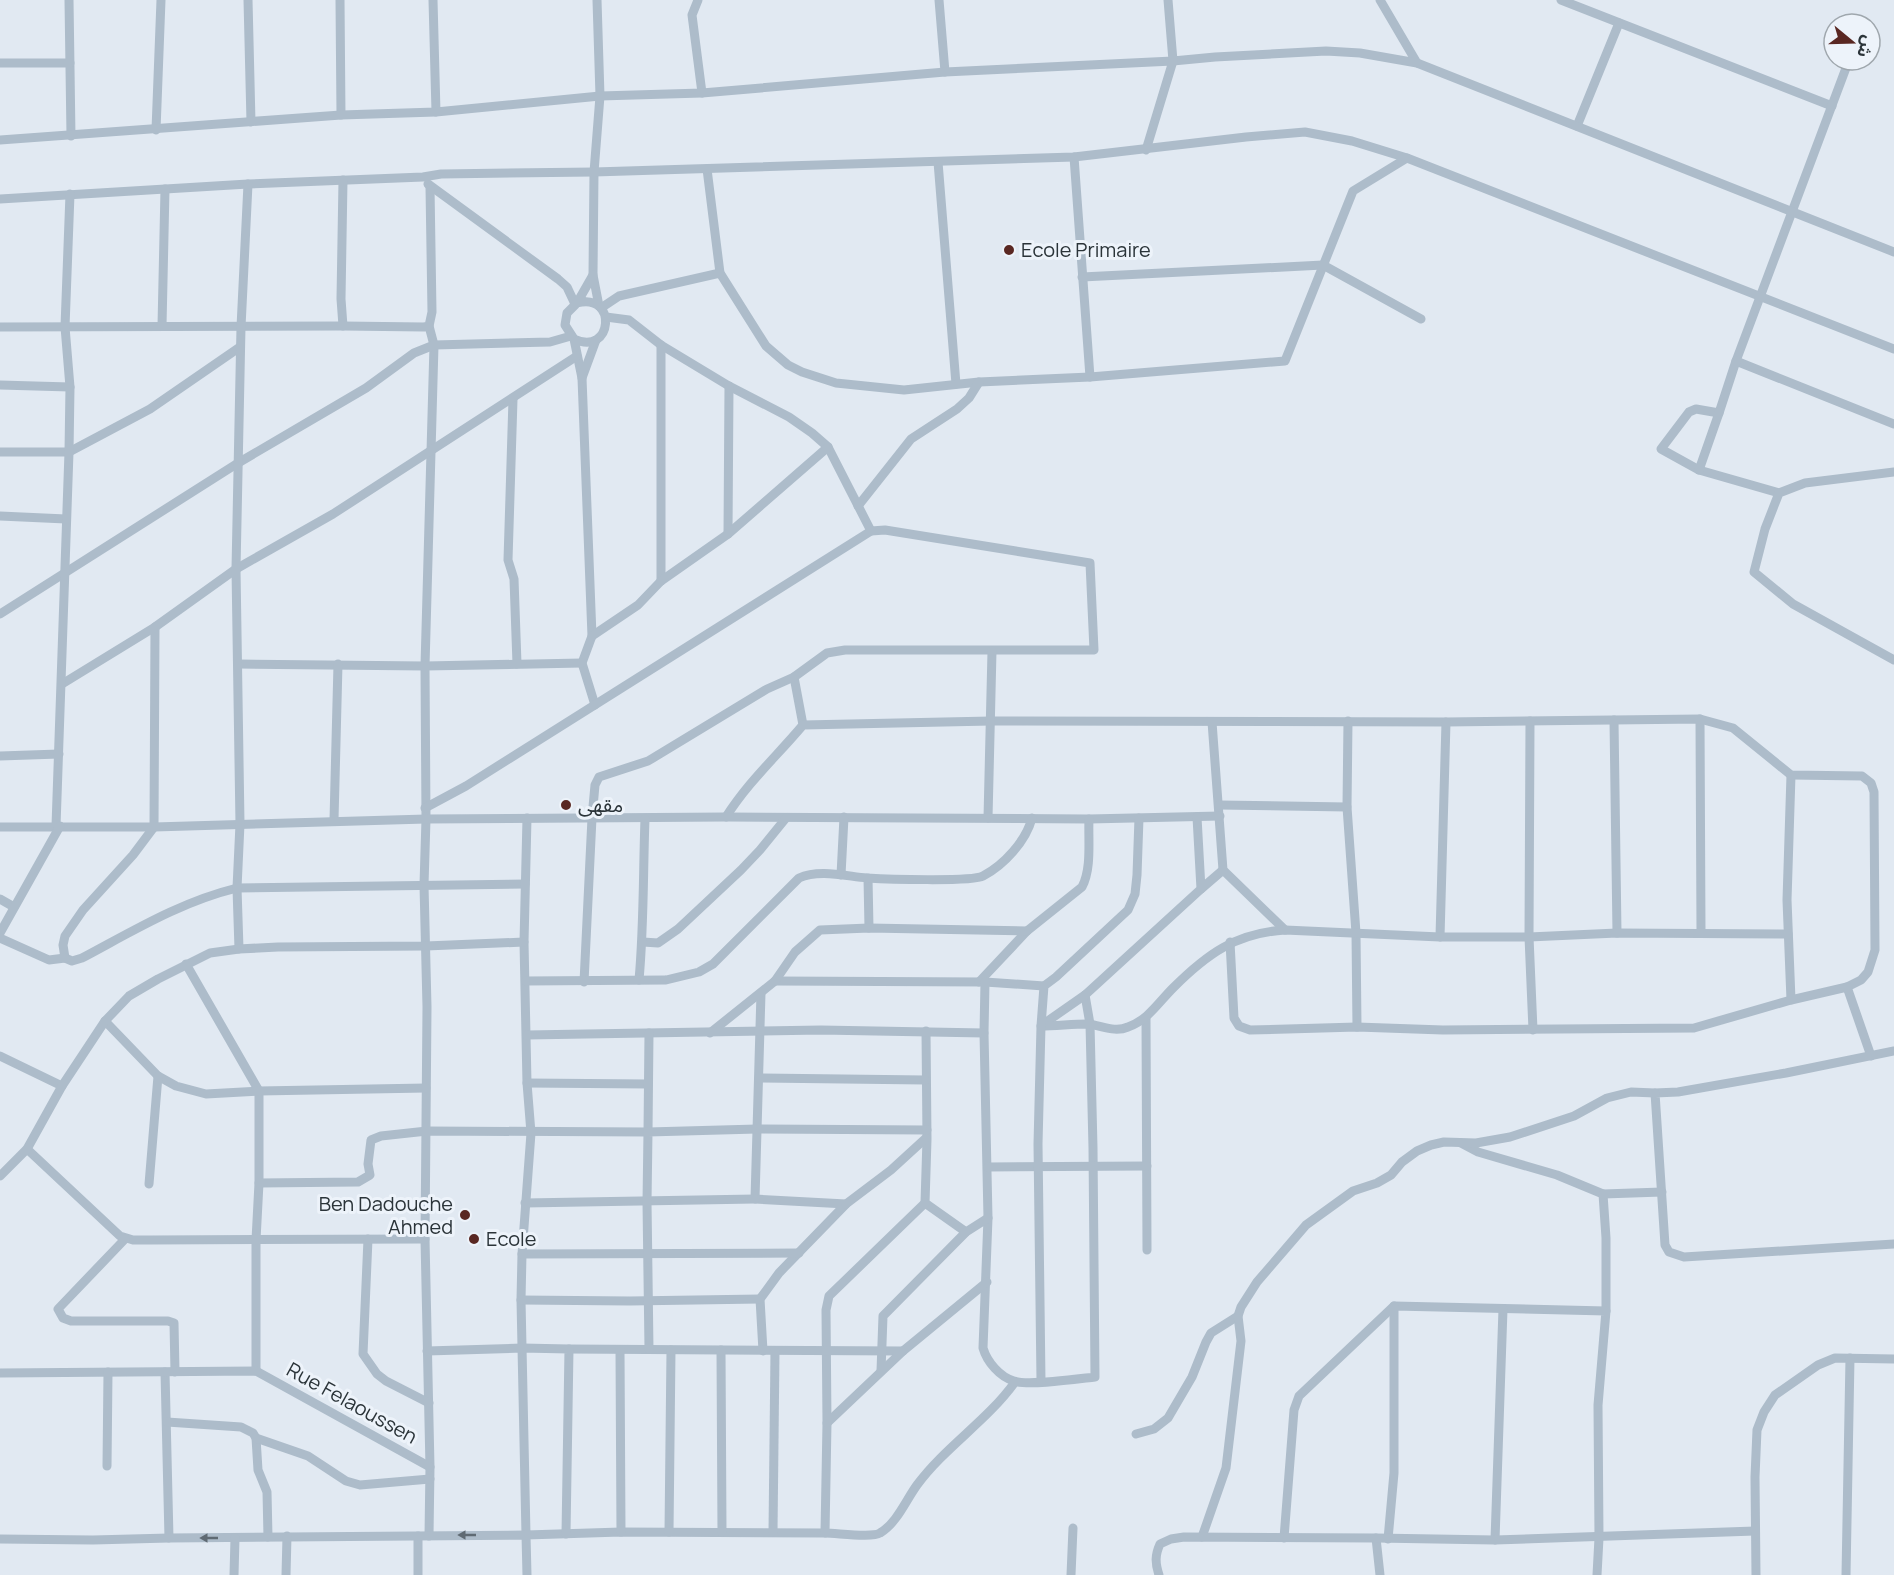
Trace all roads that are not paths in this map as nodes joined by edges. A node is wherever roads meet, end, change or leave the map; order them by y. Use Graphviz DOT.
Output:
graph roads {
  1 [pos="69,0"];
  2 [pos="161,0"];
  3 [pos="248,0"];
  4 [pos="340,0"];
  5 [pos="433,0"];
  6 [pos="597,0"];
  7 [pos="698,0"];
  8 [pos="939,0"];
  9 [pos="1168,0"];
  10 [pos="1380,0"];
  11 [pos="1561,0"];
  12 [pos="1619,23"];
  13 [pos="1173,61"];
  14 [pos="0,63"];
  15 [pos="70,63"];
  16 [pos="1417,63"];
  17 [pos="945,72"];
  18 [pos="1845,72"];
  19 [pos="702,93"];
  20 [pos="600,96"];
  21 [pos="1832,106"];
  22 [pos="436,112"];
  23 [pos="341,115"];
  24 [pos="251,122"];
  25 [pos="1577,126"];
  26 [pos="156,130"];
  27 [pos="71,136"];
  28 [pos="0,140"];
  29 [pos="1146,150"];
  30 [pos="1074,157"];
  31 [pos="1407,158"];
  32 [pos="938,162"];
  33 [pos="707,169"];
  34 [pos="594,172"];
  35 [pos="423,177"];
  36 [pos="343,180"];
  37 [pos="248,184"];
  38 [pos="430,187"];
  39 [pos="165,189"];
  40 [pos="70,194"];
  41 [pos="0,199"];
  42 [pos="1792,212"];
  43 [pos="1894,252"];
  44 [pos="1323,265"];
  45 [pos="720,273"];
  46 [pos="592,275"];
  47 [pos="1082,277"];
  48 [pos="1759,295"];
  49 [pos="576,304"];
  50 [pos="602,310"];
  51 [pos="1421,319"];
  52 [pos="343,326"];
  53 [pos="429,326"];
  54 [pos="0,327"];
  55 [pos="65,327"];
  56 [pos="162,327"];
  57 [pos="240,327"];
  58 [pos="572,337"];
  59 [pos="596,340"];
  60 [pos="434,345"];
  61 [pos="661,345"];
  62 [pos="240,347"];
  63 [pos="1894,349"];
  64 [pos="577,356"];
  65 [pos="1736,361"];
  66 [pos="1090,377"];
  67 [pos="582,378"];
  68 [pos="979,382"];
  69 [pos="956,384"];
  70 [pos="0,385"];
  71 [pos="729,386"];
  72 [pos="70,387"];
  73 [pos="513,399"];
  74 [pos="1719,413"];
  75 [pos="1894,424"];
  76 [pos="828,447"];
  77 [pos="0,452"];
  78 [pos="69,452"];
  79 [pos="432,452"];
  80 [pos="238,463"];
  81 [pos="1699,470"];
  82 [pos="1894,472"];
  83 [pos="1779,493"];
  84 [pos="858,506"];
  85 [pos="0,516"];
  86 [pos="66,519"];
  87 [pos="871,531"];
  88 [pos="728,534"];
  89 [pos="236,569"];
  90 [pos="66,572"];
  91 [pos="661,581"];
  92 [pos="0,615"];
  93 [pos="155,627"];
  94 [pos="592,636"];
  95 [pos="992,651"];
  96 [pos="1894,660"];
  97 [pos="582,663"];
  98 [pos="238,664"];
  99 [pos="339,664"];
  100 [pos="517,664"];
  101 [pos="425,666"];
  102 [pos="794,677"];
  103 [pos="62,684"];
  104 [pos="595,705"];
  105 [pos="1700,719"];
  106 [pos="1614,720"];
  107 [pos="991,721"];
  108 [pos="1348,721"];
  109 [pos="1530,721"];
  110 [pos="1212,722"];
  111 [pos="1446,722"];
  112 [pos="803,725"];
  113 [pos="59,754"];
  114 [pos="0,756"];
  115 [pos="1791,775"];
  116 [pos="1219,805"];
  117 [pos="1347,807"];
  118 [pos="425,808"];
  119 [pos="1220,816"];
  120 [pos="726,817"];
  121 [pos="844,817"];
  122 [pos="1197,817"];
  123 [pos="527,818"];
  124 [pos="592,818"];
  125 [pos="786,818"];
  126 [pos="988,818"];
  127 [pos="1032,818"];
  128 [pos="1139,818"];
  129 [pos="426,819"];
  130 [pos="645,819"];
  131 [pos="1089,819"];
  132 [pos="334,820"];
  133 [pos="240,824"];
  134 [pos="58,826"];
  135 [pos="0,827"];
  136 [pos="154,827"];
  137 [pos="1223,870"];
  138 [pos="841,875"];
  139 [pos="868,878"];
  140 [pos="525,884"];
  141 [pos="424,885"];
  142 [pos="237,888"];
  143 [pos="1201,889"];
  144 [pos="0,899"];
  145 [pos="14,907"];
  146 [pos="869,928"];
  147 [pos="1285,930"];
  148 [pos="1027,931"];
  149 [pos="1701,932"];
  150 [pos="0,933"];
  151 [pos="1356,933"];
  152 [pos="1617,933"];
  153 [pos="1788,934"];
  154 [pos="1440,937"];
  155 [pos="1529,937"];
  156 [pos="0,938"];
  157 [pos="524,942"];
  158 [pos="643,942"];
  159 [pos="1230,942"];
  160 [pos="426,946"];
  161 [pos="239,949"];
  162 [pos="65,958"];
  163 [pos="186,964"];
  164 [pos="639,980"];
  165 [pos="526,981"];
  166 [pos="775,981"];
  167 [pos="584,982"];
  168 [pos="982,982"];
  169 [pos="1044,986"];
  170 [pos="1847,987"];
  171 [pos="761,993"];
  172 [pos="1085,995"];
  173 [pos="1791,1000"];
  174 [pos="1146,1018"];
  175 [pos="105,1021"];
  176 [pos="1090,1024"];
  177 [pos="1041,1026"];
  178 [pos="1357,1027"];
  179 [pos="1533,1030"];
  180 [pos="761,1031"];
  181 [pos="926,1032"];
  182 [pos="649,1033"];
  183 [pos="711,1033"];
  184 [pos="984,1033"];
  185 [pos="527,1035"];
  186 [pos="1894,1050"];
  187 [pos="0,1056"];
  188 [pos="1871,1056"];
  189 [pos="158,1076"];
  190 [pos="759,1078"];
  191 [pos="925,1080"];
  192 [pos="527,1083"];
  193 [pos="648,1084"];
  194 [pos="62,1086"];
  195 [pos="426,1088"];
  196 [pos="259,1091"];
  197 [pos="1654,1093"];
  198 [pos="757,1129"];
  199 [pos="427,1131"];
  200 [pos="648,1132"];
  201 [pos="531,1133"];
  202 [pos="927,1135"];
  203 [pos="1477,1148"];
  204 [pos="27,1149"];
  205 [pos="1147,1166"];
  206 [pos="988,1167"];
  207 [pos="1039,1167"];
  208 [pos="1094,1168"];
  209 [pos="0,1176"];
  210 [pos="259,1183"];
  211 [pos="149,1184"];
  212 [pos="1662,1192"];
  213 [pos="1604,1194"];
  214 [pos="755,1199"];
  215 [pos="647,1202"];
  216 [pos="525,1203"];
  217 [pos="925,1203"];
  218 [pos="846,1204"];
  219 [pos="988,1218"];
  220 [pos="966,1232"];
  221 [pos="125,1239"];
  222 [pos="368,1239"];
  223 [pos="425,1239"];
  224 [pos="256,1240"];
  225 [pos="1894,1244"];
  226 [pos="1147,1250"];
  227 [pos="647,1252"];
  228 [pos="799,1253"];
  229 [pos="522,1254"];
  230 [pos="987,1282"];
  231 [pos="760,1299"];
  232 [pos="521,1300"];
  233 [pos="648,1301"];
  234 [pos="1394,1306"];
  235 [pos="1503,1309"];
  236 [pos="1606,1311"];
  237 [pos="1238,1316"];
  238 [pos="522,1348"];
  239 [pos="569,1349"];
  240 [pos="649,1349"];
  241 [pos="620,1350"];
  242 [pos="671,1350"];
  243 [pos="721,1350"];
  244 [pos="427,1351"];
  245 [pos="763,1351"];
  246 [pos="882,1351"];
  247 [pos="903,1351"];
  248 [pos="775,1352"];
  249 [pos="827,1352"];
  250 [pos="1850,1358"];
  251 [pos="1894,1359"];
  252 [pos="256,1371"];
  253 [pos="881,1371"];
  254 [pos="108,1372"];
  255 [pos="170,1372"];
  256 [pos="0,1373"];
  257 [pos="1041,1381"];
  258 [pos="1016,1382"];
  259 [pos="429,1403"];
  260 [pos="167,1422"];
  261 [pos="827,1423"];
  262 [pos="1136,1434"];
  263 [pos="256,1438"];
  264 [pos="107,1466"];
  265 [pos="430,1467"];
  266 [pos="430,1479"];
  267 [pos="1073,1527"];
  268 [pos="1755,1531"];
  269 [pos="621,1532"];
  270 [pos="669,1532"];
  271 [pos="722,1532"];
  272 [pos="773,1532"];
  273 [pos="825,1533"];
  274 [pos="566,1534"];
  275 [pos="526,1535"];
  276 [pos="287,1536"];
  277 [pos="418,1536"];
  278 [pos="429,1536"];
  279 [pos="267,1537"];
  280 [pos="169,1538"];
  281 [pos="234,1538"];
  282 [pos="1202,1538"];
  283 [pos="1284,1538"];
  284 [pos="1376,1538"];
  285 [pos="1599,1538"];
  286 [pos="0,1539"];
  287 [pos="1388,1539"];
  288 [pos="1495,1540"];
  289 [pos="234,1575"];
  290 [pos="286,1575"];
  291 [pos="418,1575"];
  292 [pos="527,1575"];
  293 [pos="1071,1575"];
  294 [pos="1159,1575"];
  295 [pos="1380,1575"];
  296 [pos="1597,1575"];
  297 [pos="1756,1575"];
  298 [pos="1846,1575"];
  1 -- 15 [label="street"];
  2 -- 26 [label="street"];
  3 -- 24 [label="street"];
  4 -- 23 [label="street"];
  5 -- 22 [label="street"];
  6 -- 20 [label="street"];
  7 -- 19 [label="street"];
  8 -- 17 [label="street"];
  9 -- 13 [label="street"];
  10 -- 16 [label="street"];
  11 -- 12 [label="street"];
  12 -- 21 [label="street"];
  12 -- 25 [label="street"];
  13 -- 16 [label="street"];
  13 -- 17 [label="street"];
  13 -- 29 [label="street"];
  14 -- 15 [label="street"];
  15 -- 27 [label="street"];
  16 -- 25 [label="street"];
  17 -- 19 [label="street"];
  18 -- 21 [label="street"];
  19 -- 20 [label="street"];
  20 -- 22 [label="street"];
  20 -- 34 [label="street"];
  21 -- 42 [label="street"];
  22 -- 23 [label="street"];
  23 -- 24 [label="street"];
  24 -- 26 [label="street"];
  25 -- 42 [label="street"];
  26 -- 27 [label="street"];
  27 -- 28 [label="street"];
  29 -- 30 [label="street"];
  29 -- 31 [label="street"];
  30 -- 32 [label="street"];
  30 -- 47 [label="street"];
  31 -- 44 [label="street"];
  31 -- 48 [label="street"];
  32 -- 33 [label="street"];
  32 -- 69 [label="street"];
  33 -- 34 [label="street"];
  33 -- 45 [label="street"];
  34 -- 35 [label="street"];
  34 -- 46 [label="street"];
  35 -- 36 [label="street"];
  35 -- 38 [label="street"];
  36 -- 37 [label="street"];
  36 -- 52 [label="street"];
  37 -- 39 [label="street"];
  37 -- 57 [label="street"];
  38 -- 49 [label="street"];
  38 -- 53 [label="street"];
  39 -- 40 [label="street"];
  39 -- 56 [label="street"];
  40 -- 41 [label="street"];
  40 -- 55 [label="street"];
  42 -- 43 [label="street"];
  42 -- 48 [label="street"];
  44 -- 47 [label="street"];
  44 -- 51 [label="street"];
  44 -- 66 [label="street"];
  45 -- 50 [label="street"];
  45 -- 69 [label="street"];
  46 -- 49 [label="street"];
  46 -- 50 [label="street"];
  47 -- 66 [label="street"];
  48 -- 63 [label="street"];
  48 -- 65 [label="street"];
  49 -- 50 [label="street"];
  49 -- 58 [label="street"];
  50 -- 59 [label="street"];
  50 -- 61 [label="street"];
  52 -- 53 [label="street"];
  52 -- 57 [label="street"];
  53 -- 60 [label="street"];
  54 -- 55 [label="street"];
  55 -- 56 [label="street"];
  55 -- 72 [label="street"];
  56 -- 57 [label="street"];
  57 -- 62 [label="street"];
  58 -- 59 [label="street"];
  58 -- 60 [label="street"];
  58 -- 64 [label="street"];
  59 -- 67 [label="street"];
  60 -- 79 [label="street"];
  60 -- 80 [label="street"];
  61 -- 71 [label="street"];
  61 -- 91 [label="street"];
  62 -- 78 [label="street"];
  62 -- 80 [label="street"];
  64 -- 67 [label="street"];
  64 -- 73 [label="street"];
  65 -- 74 [label="street"];
  65 -- 75 [label="street"];
  66 -- 68 [label="street"];
  67 -- 94 [label="street"];
  68 -- 69 [label="street"];
  68 -- 84 [label="street"];
  70 -- 72 [label="street"];
  71 -- 76 [label="street"];
  71 -- 88 [label="street"];
  72 -- 78 [label="street"];
  73 -- 79 [label="street"];
  73 -- 100 [label="street"];
  74 -- 81 [label="street"];
  74 -- 81 [label="street"];
  76 -- 84 [label="street"];
  76 -- 88 [label="street"];
  77 -- 78 [label="street"];
  78 -- 86 [label="street"];
  79 -- 89 [label="street"];
  79 -- 101 [label="street"];
  80 -- 89 [label="street"];
  80 -- 90 [label="street"];
  81 -- 83 [label="street"];
  82 -- 83 [label="street"];
  83 -- 96 [label="street"];
  84 -- 87 [label="street"];
  85 -- 86 [label="street"];
  86 -- 90 [label="street"];
  87 -- 95 [label="street"];
  87 -- 104 [label="street"];
  88 -- 91 [label="street"];
  89 -- 93 [label="street"];
  89 -- 98 [label="street"];
  90 -- 92 [label="street"];
  90 -- 103 [label="street"];
  91 -- 94 [label="street"];
  93 -- 103 [label="street"];
  93 -- 136 [label="street"];
  94 -- 97 [label="street"];
  95 -- 102 [label="street"];
  95 -- 107 [label="street"];
  97 -- 100 [label="street"];
  97 -- 104 [label="street"];
  98 -- 99 [label="street"];
  98 -- 133 [label="street"];
  99 -- 101 [label="street"];
  99 -- 132 [label="street"];
  100 -- 101 [label="street"];
  101 -- 118 [label="street"];
  102 -- 112 [label="street"];
  102 -- 124 [label="street"];
  103 -- 113 [label="street"];
  104 -- 118 [label="street"];
  105 -- 106 [label="street"];
  105 -- 115 [label="street"];
  105 -- 149 [label="street"];
  106 -- 109 [label="street"];
  106 -- 152 [label="street"];
  107 -- 110 [label="street"];
  107 -- 112 [label="street"];
  107 -- 126 [label="street"];
  108 -- 110 [label="street"];
  108 -- 111 [label="street"];
  108 -- 117 [label="street"];
  109 -- 111 [label="street"];
  109 -- 155 [label="street"];
  110 -- 116 [label="street"];
  111 -- 154 [label="street"];
  112 -- 120 [label="street"];
  113 -- 114 [label="street"];
  113 -- 134 [label="street"];
  115 -- 153 [label="street"];
  115 -- 170 [label="street"];
  116 -- 117 [label="street"];
  116 -- 119 [label="street"];
  117 -- 151 [label="street"];
  118 -- 129 [label="street"];
  119 -- 122 [label="street"];
  119 -- 137 [label="street"];
  120 -- 125 [label="street"];
  120 -- 130 [label="street"];
  121 -- 125 [label="street"];
  121 -- 126 [label="street"];
  121 -- 138 [label="street"];
  122 -- 128 [label="street"];
  122 -- 143 [label="street"];
  123 -- 124 [label="street"];
  123 -- 129 [label="street"];
  123 -- 140 [label="street"];
  124 -- 130 [label="street"];
  124 -- 167 [label="street"];
  125 -- 158 [label="street"];
  126 -- 127 [label="street"];
  127 -- 131 [label="street"];
  127 -- 139 [label="street"];
  128 -- 131 [label="street"];
  128 -- 169 [label="street"];
  129 -- 132 [label="street"];
  129 -- 141 [label="street"];
  130 -- 158 [label="street"];
  131 -- 148 [label="street"];
  132 -- 133 [label="street"];
  133 -- 136 [label="street"];
  133 -- 142 [label="street"];
  134 -- 135 [label="street"];
  134 -- 136 [label="street"];
  134 -- 145 [label="street"];
  136 -- 162 [label="street"];
  137 -- 143 [label="street"];
  137 -- 147 [label="street"];
  138 -- 139 [label="street"];
  138 -- 164 [label="street"];
  139 -- 146 [label="street"];
  140 -- 141 [label="street"];
  140 -- 157 [label="street"];
  141 -- 142 [label="street"];
  141 -- 160 [label="street"];
  142 -- 161 [label="street"];
  142 -- 162 [label="street"];
  143 -- 172 [label="street"];
  144 -- 145 [label="street"];
  145 -- 150 [label="street"];
  146 -- 148 [label="street"];
  146 -- 166 [label="street"];
  147 -- 151 [label="street"];
  147 -- 159 [label="street"];
  148 -- 168 [label="street"];
  149 -- 152 [label="street"];
  149 -- 153 [label="street"];
  151 -- 154 [label="street"];
  151 -- 178 [label="street"];
  152 -- 155 [label="street"];
  153 -- 173 [label="street"];
  154 -- 155 [label="street"];
  155 -- 179 [label="street"];
  156 -- 162 [label="street"];
  157 -- 160 [label="street"];
  157 -- 165 [label="street"];
  158 -- 164 [label="street"];
  159 -- 174 [label="street"];
  159 -- 178 [label="street"];
  160 -- 161 [label="street"];
  160 -- 195 [label="street"];
  161 -- 163 [label="street"];
  163 -- 175 [label="street"];
  163 -- 196 [label="street"];
  164 -- 167 [label="street"];
  165 -- 167 [label="street"];
  165 -- 185 [label="street"];
  166 -- 168 [label="street"];
  166 -- 171 [label="street"];
  168 -- 169 [label="street"];
  168 -- 184 [label="street"];
  169 -- 177 [label="street"];
  170 -- 173 [label="street"];
  170 -- 188 [label="street"];
  171 -- 180 [label="street"];
  171 -- 183 [label="street"];
  172 -- 176 [label="street"];
  172 -- 177 [label="street"];
  173 -- 179 [label="street"];
  174 -- 176 [label="street"];
  174 -- 205 [label="street"];
  175 -- 189 [label="street"];
  175 -- 194 [label="street"];
  176 -- 177 [label="street"];
  176 -- 208 [label="street"];
  177 -- 207 [label="street"];
  178 -- 179 [label="street"];
  180 -- 181 [label="street"];
  180 -- 183 [label="street"];
  180 -- 190 [label="street"];
  181 -- 184 [label="street"];
  181 -- 191 [label="street"];
  182 -- 183 [label="street"];
  182 -- 185 [label="street"];
  182 -- 193 [label="street"];
  184 -- 206 [label="street"];
  185 -- 192 [label="street"];
  186 -- 188 [label="street"];
  187 -- 194 [label="street"];
  188 -- 197 [label="street"];
  189 -- 196 [label="street"];
  189 -- 211 [label="street"];
  190 -- 191 [label="street"];
  190 -- 198 [label="street"];
  191 -- 202 [label="street"];
  192 -- 193 [label="street"];
  192 -- 201 [label="street"];
  193 -- 200 [label="street"];
  194 -- 204 [label="street"];
  195 -- 196 [label="street"];
  195 -- 199 [label="street"];
  196 -- 210 [label="street"];
  197 -- 203 [label="street"];
  197 -- 212 [label="street"];
  198 -- 200 [label="street"];
  198 -- 202 [label="street"];
  198 -- 214 [label="street"];
  199 -- 201 [label="street"];
  199 -- 210 [label="street"];
  199 -- 223 [label="street"];
  200 -- 201 [label="street"];
  200 -- 215 [label="street"];
  201 -- 216 [label="street"];
  202 -- 217 [label="street"];
  202 -- 218 [label="street"];
  203 -- 213 [label="street"];
  203 -- 237 [label="street"];
  204 -- 209 [label="street"];
  204 -- 221 [label="street"];
  205 -- 208 [label="street"];
  205 -- 226 [label="street"];
  206 -- 207 [label="street"];
  206 -- 219 [label="street"];
  207 -- 208 [label="street"];
  207 -- 257 [label="street"];
  208 -- 257 [label="street"];
  210 -- 224 [label="street"];
  212 -- 213 [label="street"];
  212 -- 225 [label="street"];
  213 -- 236 [label="street"];
  214 -- 215 [label="street"];
  214 -- 218 [label="street"];
  215 -- 216 [label="street"];
  215 -- 227 [label="street"];
  216 -- 229 [label="street"];
  217 -- 220 [label="street"];
  217 -- 249 [label="street"];
  218 -- 228 [label="street"];
  219 -- 220 [label="street"];
  219 -- 230 [label="street"];
  220 -- 246 [label="street"];
  221 -- 224 [label="street"];
  221 -- 255 [label="street"];
  222 -- 223 [label="street"];
  222 -- 224 [label="street"];
  222 -- 259 [label="street"];
  223 -- 244 [label="street"];
  224 -- 252 [label="street"];
  227 -- 228 [label="street"];
  227 -- 229 [label="street"];
  227 -- 233 [label="street"];
  228 -- 231 [label="street"];
  229 -- 232 [label="street"];
  230 -- 247 [label="street"];
  230 -- 258 [label="street"];
  231 -- 233 [label="street"];
  231 -- 245 [label="street"];
  232 -- 233 [label="street"];
  232 -- 238 [label="street"];
  233 -- 240 [label="street"];
  234 -- 235 [label="street"];
  234 -- 283 [label="street"];
  234 -- 287 [label="street"];
  235 -- 236 [label="street"];
  235 -- 288 [label="street"];
  236 -- 285 [label="street"];
  237 -- 262 [label="street"];
  237 -- 282 [label="street"];
  238 -- 239 [label="street"];
  238 -- 244 [label="street"];
  238 -- 275 [label="street"];
  239 -- 241 [label="street"];
  239 -- 274 [label="street"];
  240 -- 241 [label="street"];
  240 -- 242 [label="street"];
  241 -- 269 [label="street"];
  242 -- 243 [label="street"];
  242 -- 270 [label="street"];
  243 -- 245 [label="street"];
  243 -- 271 [label="street"];
  244 -- 259 [label="street"];
  245 -- 248 [label="street"];
  246 -- 247 [label="street"];
  246 -- 249 [label="street"];
  246 -- 253 [label="street"];
  247 -- 253 [label="street"];
  248 -- 249 [label="street"];
  248 -- 272 [label="street"];
  249 -- 261 [label="street"];
  250 -- 251 [label="street"];
  250 -- 268 [label="street"];
  250 -- 298 [label="street"];
  252 -- 255 [label="street"];
  252 -- 265 [label="street, Rue Felaoussen"];
  253 -- 261 [label="street"];
  254 -- 255 [label="street"];
  254 -- 256 [label="street"];
  254 -- 264 [label="street"];
  255 -- 260 [label="street"];
  257 -- 258 [label="street"];
  258 -- 273 [label="street"];
  259 -- 265 [label="street"];
  260 -- 263 [label="street"];
  260 -- 280 [label="street"];
  261 -- 273 [label="street"];
  263 -- 266 [label="street"];
  263 -- 279 [label="street"];
  265 -- 266 [label="street"];
  266 -- 278 [label="street"];
  267 -- 293 [label="street"];
  268 -- 285 [label="street"];
  268 -- 297 [label="street"];
  269 -- 270 [label="street"];
  269 -- 274 [label="street"];
  270 -- 271 [label="street"];
  271 -- 272 [label="street"];
  272 -- 273 [label="street"];
  274 -- 275 [label="street"];
  275 -- 278 [label="street, one-way"];
  275 -- 292 [label="street"];
  276 -- 277 [label="street"];
  276 -- 279 [label="street"];
  276 -- 290 [label="street"];
  277 -- 278 [label="street"];
  277 -- 291 [label="street"];
  279 -- 281 [label="street"];
  281 -- 280 [label="street, one-way"];
  280 -- 286 [label="street"];
  281 -- 289 [label="street"];
  282 -- 283 [label="street"];
  282 -- 294 [label="street"];
  283 -- 284 [label="street"];
  284 -- 287 [label="street"];
  284 -- 295 [label="street"];
  285 -- 288 [label="street"];
  285 -- 296 [label="street"];
  287 -- 288 [label="street"];
}
